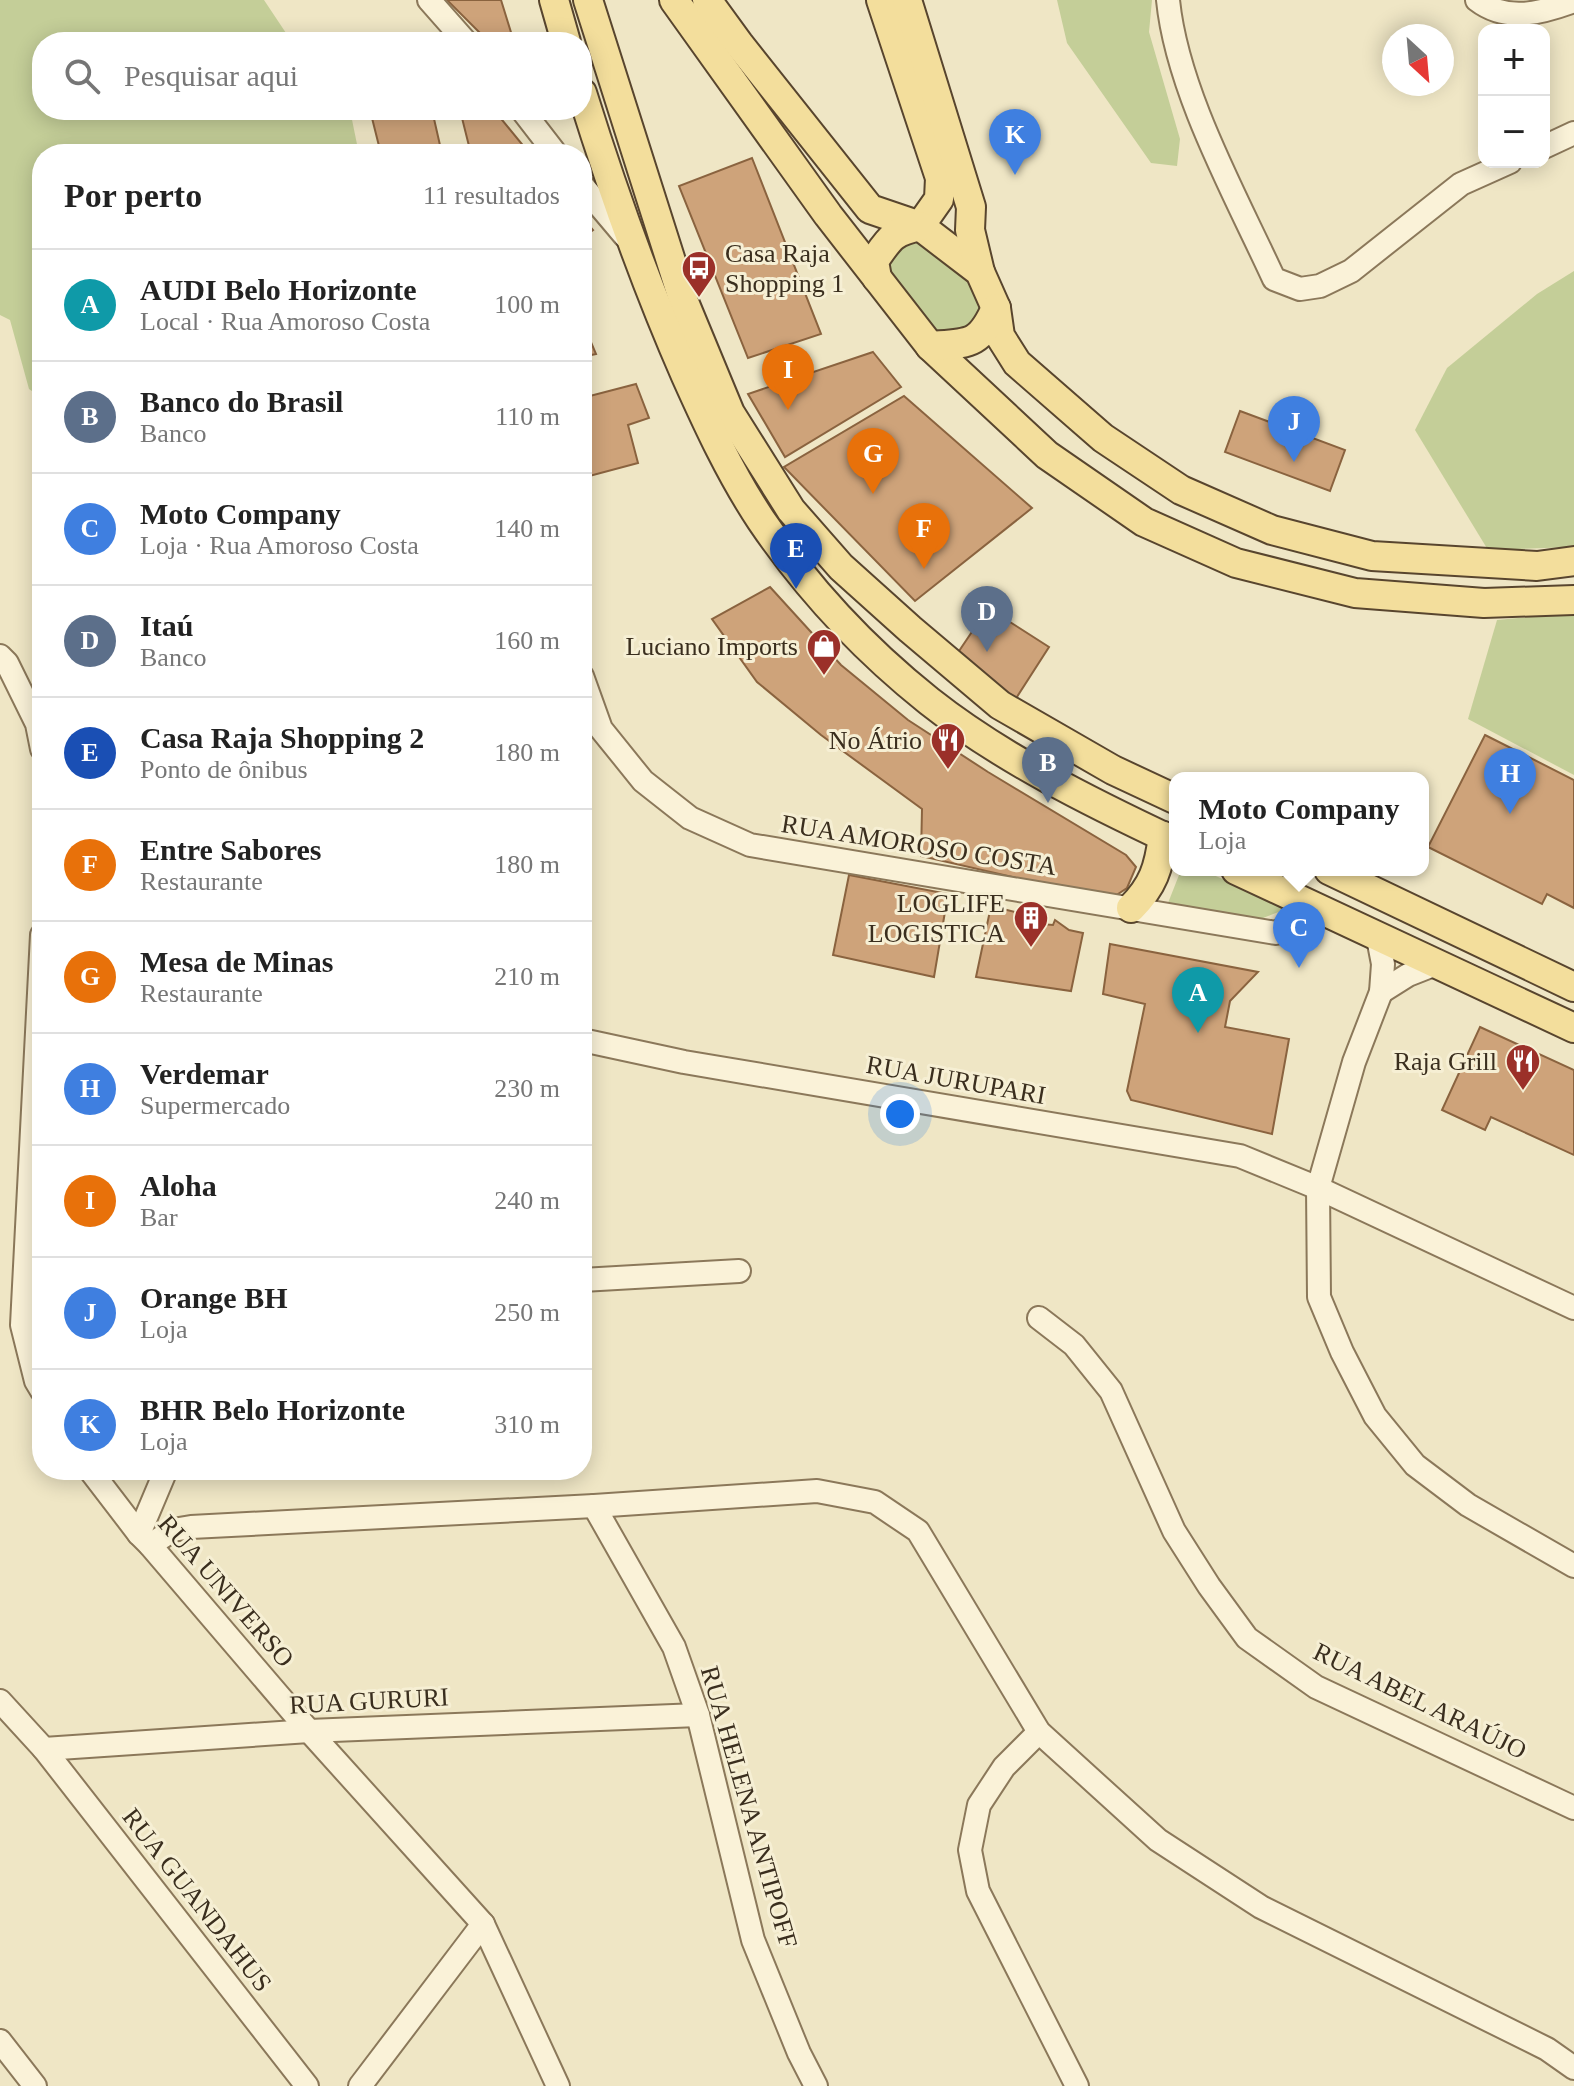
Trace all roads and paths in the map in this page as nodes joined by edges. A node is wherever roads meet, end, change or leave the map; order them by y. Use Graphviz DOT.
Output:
graph roads {
  1 [pos="429,0"];
  2 [pos="554,0"];
  3 [pos="588,0"];
  4 [pos="674,0"];
  5 [pos="707,0"];
  6 [pos="1168,0"];
  7 [pos="1477,0"];
  8 [pos="1574,1"];
  9 [pos="897,11"];
  10 [pos="457,32"];
  11 [pos="563,32"];
  12 [pos="530,120"];
  13 [pos="586,120"];
  14 [pos="1574,133"];
  15 [pos="548,144"];
  16 [pos="589,144"];
  17 [pos="1550,144"];
  18 [pos="592,157"];
  19 [pos="1497,168"];
  20 [pos="592,197"];
  21 [pos="920,226"];
  22 [pos="630,241"];
  23 [pos="980,272"];
  24 [pos="877,278"];
  25 [pos="996,308"];
  26 [pos="930,346"];
  27 [pos="1574,561"];
  28 [pos="1574,600"];
  29 [pos="0,656"];
  30 [pos="592,704"];
  31 [pos="32,714"];
  32 [pos="1169,796"];
  33 [pos="1169,839"];
  34 [pos="1249,876"];
  35 [pos="1342,876"];
  36 [pos="1131,908"];
  37 [pos="1318,909"];
  38 [pos="1378,938"];
  39 [pos="1436,964"];
  40 [pos="1574,987"];
  41 [pos="1381,992"];
  42 [pos="1574,1028"];
  43 [pos="592,1042"];
  44 [pos="32,1130"];
  45 [pos="1318,1188"];
  46 [pos="739,1271"];
  47 [pos="592,1279"];
  48 [pos="1574,1308"];
  49 [pos="1039,1318"];
  50 [pos="32,1365"];
  51 [pos="98,1480"];
  52 [pos="163,1480"];
  53 [pos="594,1506"];
  54 [pos="145,1540"];
  55 [pos="1574,1566"];
  56 [pos="0,1701"];
  57 [pos="698,1715"];
  58 [pos="309,1731"];
  59 [pos="1039,1732"];
  60 [pos="44,1749"];
  61 [pos="1574,1808"];
  62 [pos="483,1924"];
  63 [pos="0,2041"];
  64 [pos="1574,2068"];
  65 [pos="33,2085"];
  66 [pos="307,2086"];
  67 [pos="360,2086"];
  68 [pos="558,2086"];
  69 [pos="816,2086"];
  70 [pos="1077,2086"];
  1 -- 10 [label="street"];
  2 -- 11 [label="main road"];
  3 -- 32 [label="main road"];
  4 -- 24 [label="main road"];
  5 -- 21 [label="main road"];
  6 -- 19 [label="street"];
  7 -- 8 [label="street"];
  9 -- 21 [label="main road"];
  9 -- 23 [label="main road"];
  12 -- 15 [label="street"];
  13 -- 16 [label="main road"];
  14 -- 17 [label="street"];
  18 -- 22 [label="main road"];
  20 -- 22 [label="street"];
  21 -- 23 [label="main road"];
  21 -- 24 [label="main road"];
  22 -- 33 [label="main road"];
  23 -- 25 [label="main road"];
  24 -- 26 [label="main road"];
  25 -- 26 [label="main road"];
  25 -- 27 [label="main road"];
  26 -- 28 [label="main road"];
  29 -- 31 [label="street"];
  30 -- 36 [label="street, RUA AMOROSO COSTA"];
  33 -- 36 [label="main road"];
  34 -- 37 [label="main road"];
  35 -- 40 [label="main road"];
  36 -- 37 [label="street, RUA AMOROSO COSTA"];
  37 -- 38 [label="main road"];
  38 -- 39 [label="main road"];
  38 -- 41 [label="street"];
  39 -- 41 [label="street"];
  39 -- 42 [label="main road"];
  41 -- 45 [label="street"];
  43 -- 45 [label="street, RUA JURUPARI"];
  44 -- 50 [label="street"];
  45 -- 48 [label="street, RUA JURUPARI"];
  45 -- 55 [label="street"];
  46 -- 47 [label="street"];
  49 -- 61 [label="street, RUA ABEL ARAÚJO"];
  51 -- 54 [label="street, RUA UNIVERSO"];
  52 -- 54 [label="street"];
  53 -- 54 [label="street"];
  53 -- 57 [label="street, RUA HELENA ANTIPOFF"];
  53 -- 59 [label="street"];
  54 -- 58 [label="street, RUA UNIVERSO"];
  56 -- 60 [label="street, RUA GUANDAHUS"];
  57 -- 58 [label="street, RUA GURURI"];
  57 -- 69 [label="street, RUA HELENA ANTIPOFF"];
  58 -- 60 [label="street, RUA GURURI"];
  58 -- 62 [label="street, RUA UNIVERSO"];
  59 -- 64 [label="street"];
  59 -- 70 [label="street"];
  60 -- 66 [label="street, RUA GUANDAHUS"];
  62 -- 67 [label="street"];
  62 -- 68 [label="street, RUA UNIVERSO"];
  63 -- 65 [label="street"];
}
